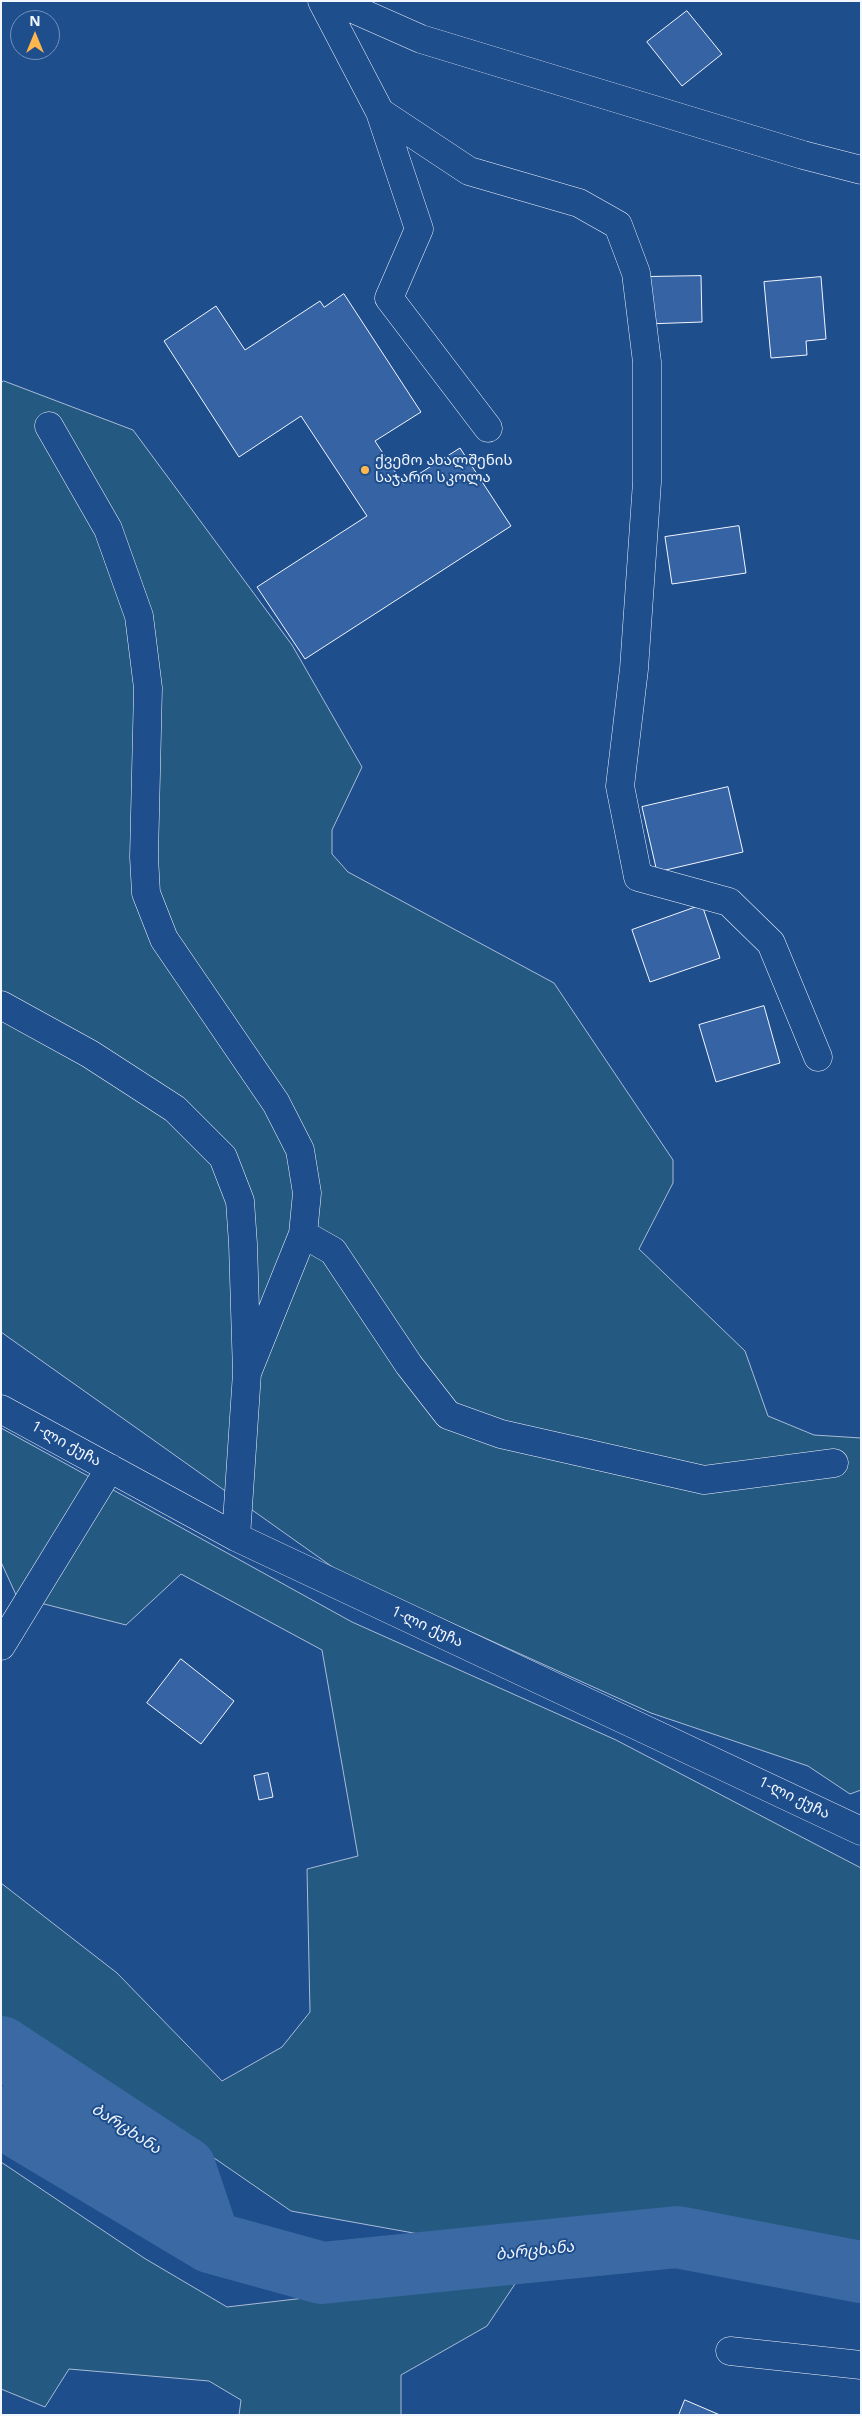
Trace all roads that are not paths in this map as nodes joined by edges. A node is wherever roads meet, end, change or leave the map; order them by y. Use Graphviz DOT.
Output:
graph roads {
  1 [pos="322,1"];
  2 [pos="335,1"];
  3 [pos="380,112"];
  4 [pos="861,170"];
  5 [pos="49,426"];
  6 [pos="488,428"];
  7 [pos="1,1005"];
  8 [pos="818,1057"];
  9 [pos="303,1234"];
  10 [pos="247,1373"];
  11 [pos="1,1408"];
  12 [pos="834,1463"];
  13 [pos="110,1468"];
  14 [pos="236,1537"];
  15 [pos="1,1646"];
  16 [pos="861,1831"];
  17 [pos="730,2351"];
  18 [pos="861,2365"];
  1 -- 3 [label="street"];
  2 -- 4 [label="street"];
  3 -- 6 [label="street"];
  3 -- 8 [label="street"];
  5 -- 9 [label="street"];
  7 -- 10 [label="street"];
  9 -- 10 [label="street"];
  9 -- 12 [label="street"];
  10 -- 14 [label="street"];
  11 -- 13 [label="street, 1-ლი ქუჩა"];
  13 -- 14 [label="street, 1-ლი ქუჩა"];
  13 -- 15 [label="street"];
  14 -- 16 [label="street, 1-ლი ქუჩა"];
  17 -- 18 [label="street"];
}
